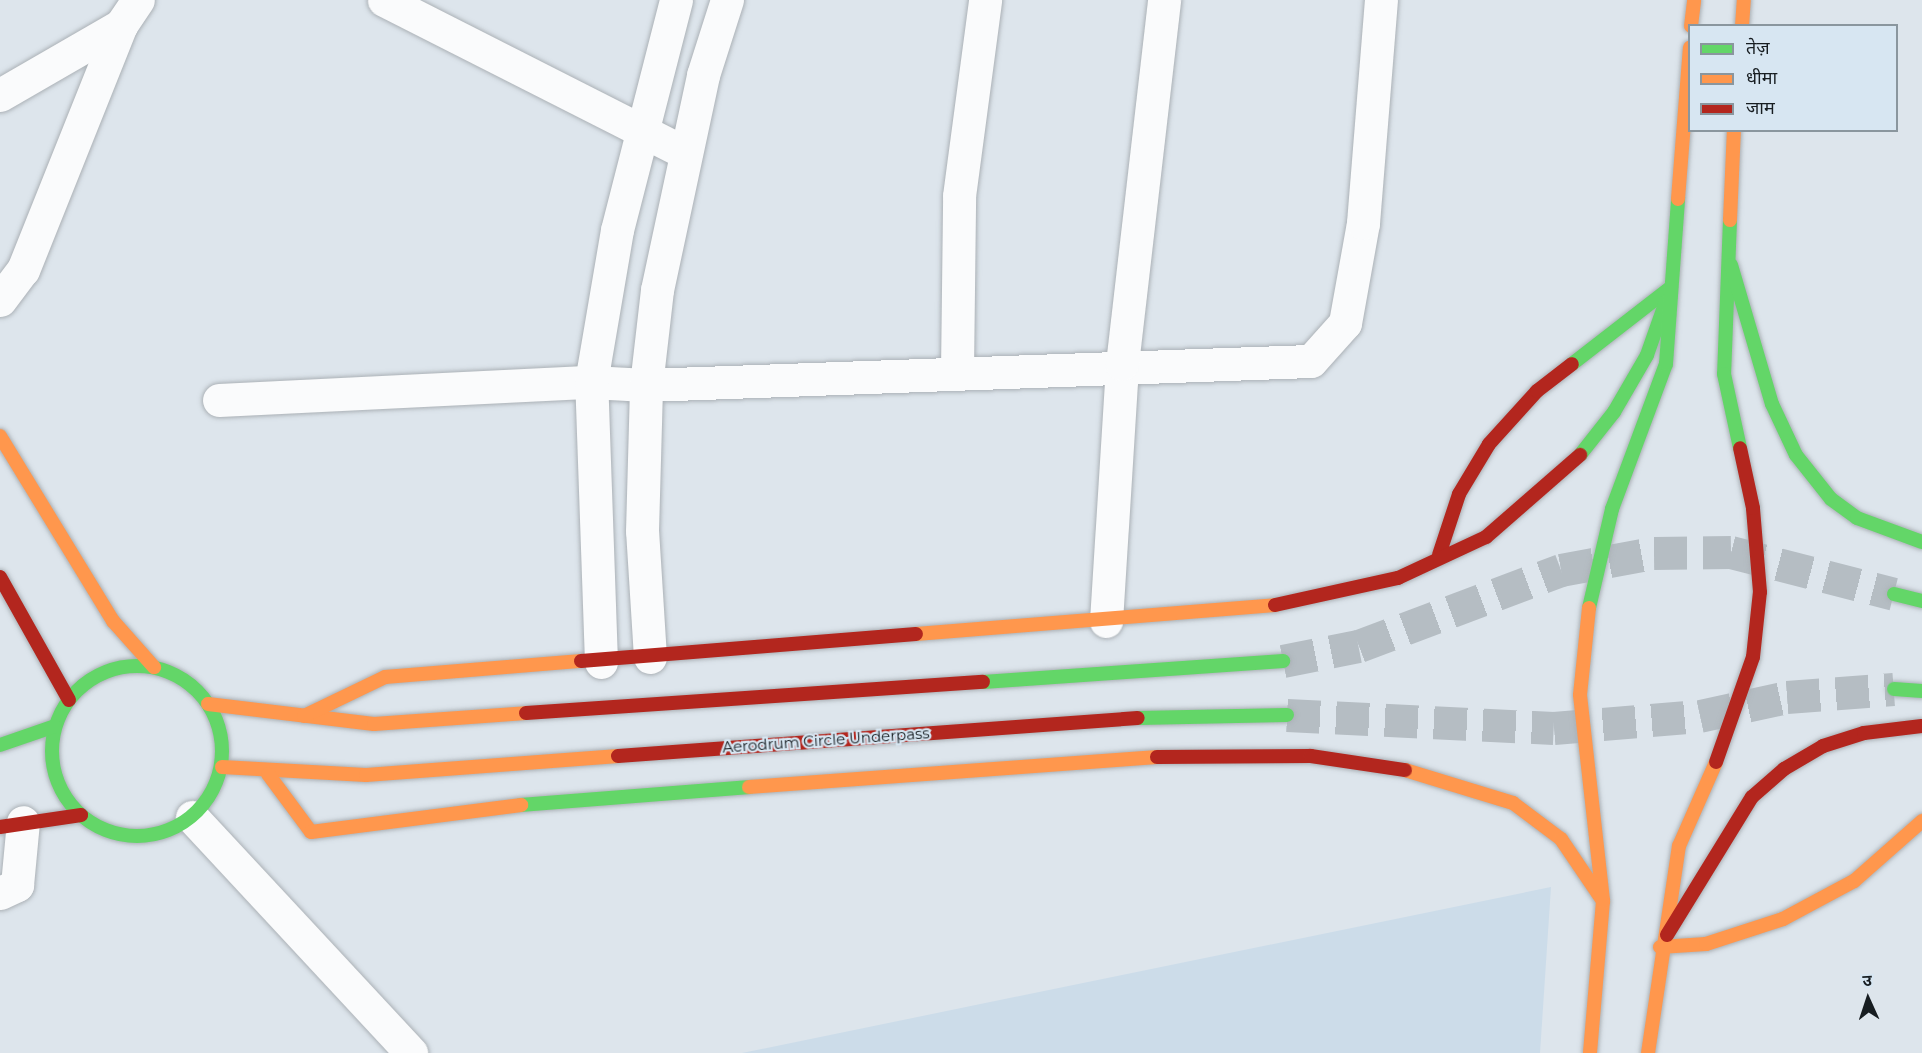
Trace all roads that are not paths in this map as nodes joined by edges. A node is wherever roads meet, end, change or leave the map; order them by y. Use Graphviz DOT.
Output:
graph roads {
  1 [pos="676,0"];
  2 [pos="727,0"];
  3 [pos="985,0"];
  4 [pos="1164,0"];
  5 [pos="1381,0"];
  6 [pos="1694,0"];
  7 [pos="1744,0"];
  8 [pos="387,1"];
  9 [pos="130,12"];
  10 [pos="1692,24"];
  11 [pos="1742,24"];
  12 [pos="1688,60"];
  13 [pos="0,95"];
  14 [pos="641,130"];
  15 [pos="1734,132"];
  16 [pos="685,153"];
  17 [pos="1727,252"];
  18 [pos="1670,288"];
  19 [pos="0,300"];
  20 [pos="1122,364"];
  21 [pos="957,371"];
  22 [pos="591,382"];
  23 [pos="646,385"];
  24 [pos="219,400"];
  25 [pos="0,436"];
  26 [pos="1922,542"];
  27 [pos="1439,555"];
  28 [pos="0,577"];
  29 [pos="1894,594"];
  30 [pos="1922,601"];
  31 [pos="1106,621"];
  32 [pos="650,657"];
  33 [pos="1283,661"];
  34 [pos="601,662"];
  35 [pos="154,667"];
  36 [pos="1894,689"];
  37 [pos="1922,691"];
  38 [pos="69,700"];
  39 [pos="208,704"];
  40 [pos="1287,715"];
  41 [pos="304,716"];
  42 [pos="55,726"];
  43 [pos="1922,726"];
  44 [pos="0,745"];
  45 [pos="222,767"];
  46 [pos="268,774"];
  47 [pos="81,815"];
  48 [pos="192,817"];
  49 [pos="1922,821"];
  50 [pos="12,825"];
  51 [pos="0,893"];
  52 [pos="1603,901"];
  53 [pos="1660,947"];
  54 [pos="411,1053"];
  55 [pos="1590,1053"];
  56 [pos="1648,1053"];
  1 -- 14 [label="street"];
  2 -- 16 [label="street"];
  3 -- 21 [label="street"];
  4 -- 20 [label="street"];
  5 -- 20 [label="street"];
  6 -- 10 [label="main road"];
  7 -- 11 [label="main road"];
  8 -- 14 [label="street"];
  9 -- 13 [label="street"];
  9 -- 19 [label="street"];
  12 -- 18 [label="main road"];
  14 -- 16 [label="street"];
  14 -- 22 [label="street"];
  15 -- 17 [label="main road"];
  16 -- 23 [label="street"];
  17 -- 26 [label="main road"];
  17 -- 53 [label="main road"];
  18 -- 27 [label="main road"];
  18 -- 27 [label="main road"];
  18 -- 52 [label="main road"];
  20 -- 21 [label="street"];
  20 -- 31 [label="street"];
  21 -- 23 [label="street"];
  22 -- 23 [label="street"];
  22 -- 24 [label="street"];
  22 -- 34 [label="street"];
  23 -- 32 [label="street"];
  25 -- 35 [label="main road"];
  27 -- 31 [label="main road"];
  28 -- 38 [label="main road"];
  29 -- 30 [label="main road"];
  31 -- 32 [label="main road"];
  32 -- 34 [label="main road"];
  33 -- 41 [label="main road"];
  34 -- 41 [label="main road"];
  35 -- 38 [label="main road"];
  35 -- 39 [label="main road"];
  36 -- 37 [label="main road"];
  38 -- 42 [label="main road"];
  39 -- 41 [label="main road"];
  39 -- 45 [label="main road"];
  40 -- 46 [label="main road, Aerodrum Circle Underpass"];
  42 -- 44 [label="main road"];
  42 -- 47 [label="main road"];
  43 -- 53 [label="main road"];
  45 -- 46 [label="main road, Aerodrum Circle Underpass"];
  45 -- 48 [label="main road"];
  46 -- 52 [label="main road"];
  47 -- 48 [label="main road"];
  47 -- 50 [label="main road"];
  48 -- 54 [label="street"];
  49 -- 53 [label="main road"];
  50 -- 51 [label="street"];
  52 -- 55 [label="main road"];
  53 -- 56 [label="main road"];
}
